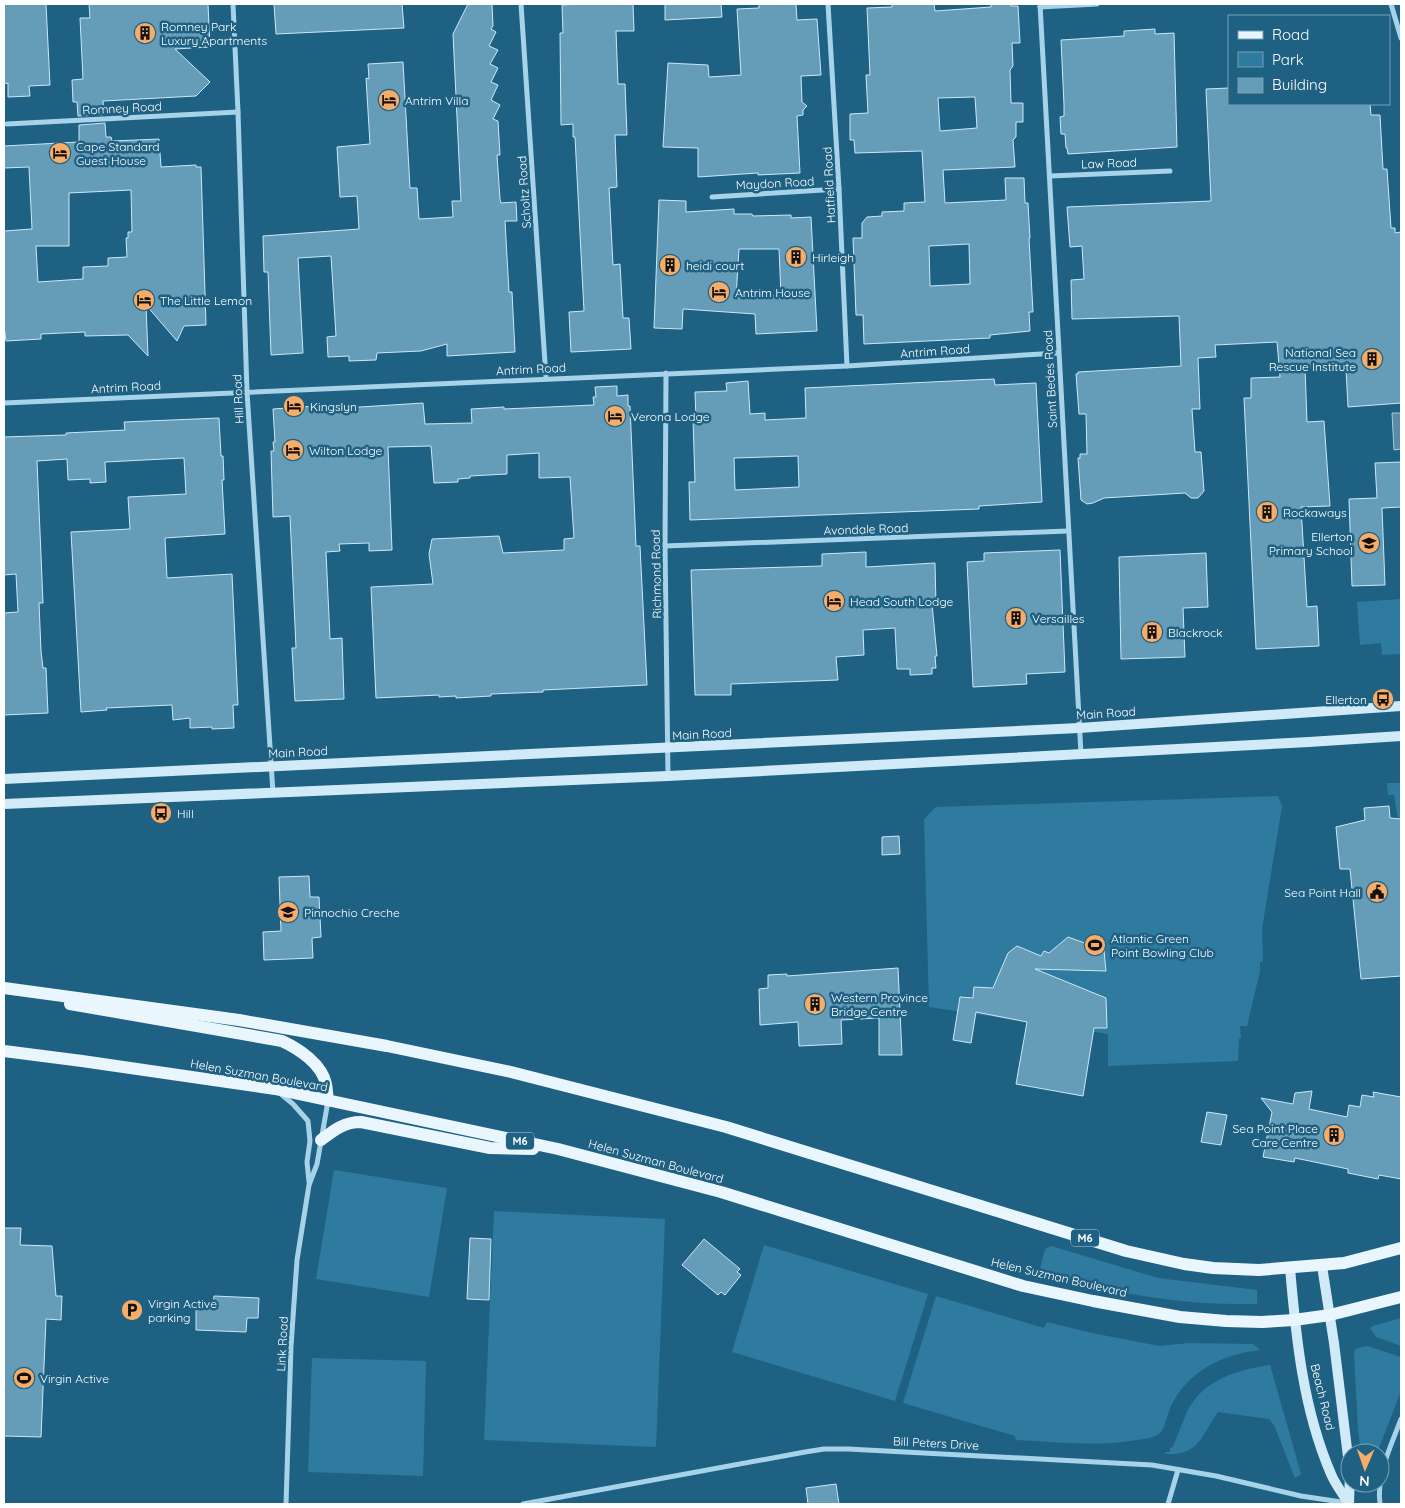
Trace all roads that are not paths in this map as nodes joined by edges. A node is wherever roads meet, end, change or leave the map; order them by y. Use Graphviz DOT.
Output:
graph roads {
  1 [pos="233,4"];
  2 [pos="521,4"];
  3 [pos="828,4"];
  4 [pos="1097,4"];
  5 [pos="1391,4"];
  6 [pos="1040,5"];
  7 [pos="1401,38"];
  8 [pos="238,112"];
  9 [pos="7,124"];
  10 [pos="1170,171"];
  11 [pos="1050,176"];
  12 [pos="839,189"];
  13 [pos="712,197"];
  14 [pos="1058,353"];
  15 [pos="847,366"];
  16 [pos="666,373"];
  17 [pos="546,378"];
  18 [pos="247,392"];
  19 [pos="4,403"];
  20 [pos="1068,531"];
  21 [pos="665,546"];
  22 [pos="1401,706"];
  23 [pos="1079,728"];
  24 [pos="1401,736"];
  25 [pos="668,748"];
  26 [pos="1081,754"];
  27 [pos="271,766"];
  28 [pos="668,776"];
  29 [pos="4,779"];
  30 [pos="273,793"];
  31 [pos="4,804"];
  32 [pos="4,988"];
  33 [pos="4,1051"];
  34 [pos="276,1090"];
  35 [pos="328,1100"];
  36 [pos="322,1140"];
  37 [pos="558,1149"];
  38 [pos="309,1185"];
  39 [pos="1401,1248"];
  40 [pos="1322,1266"];
  41 [pos="1290,1268"];
  42 [pos="1401,1297"];
  43 [pos="1330,1315"];
  44 [pos="1294,1320"];
  45 [pos="1401,1419"];
  46 [pos="1178,1470"];
  47 [pos="286,1504"];
  48 [pos="523,1504"];
  49 [pos="1168,1504"];
  50 [pos="1349,1504"];
  51 [pos="1380,1504"];
  1 -- 8 [label="street, Hill Road"];
  2 -- 17 [label="street, Scholtz Road"];
  3 -- 12 [label="street, Hatfield Road"];
  4 -- 6 [label="street"];
  5 -- 7 [label="street"];
  6 -- 11 [label="street, Saint Bedes Road"];
  8 -- 9 [label="street, Romney Road"];
  8 -- 18 [label="street, Hill Road"];
  10 -- 11 [label="street, Law Road"];
  11 -- 14 [label="street, Saint Bedes Road"];
  12 -- 13 [label="street, Maydon Road"];
  12 -- 15 [label="street, Hatfield Road"];
  14 -- 15 [label="street, Antrim Road"];
  14 -- 20 [label="street, Saint Bedes Road"];
  15 -- 16 [label="street, Antrim Road"];
  16 -- 17 [label="street, Antrim Road"];
  16 -- 21 [label="street, Richmond Road"];
  17 -- 18 [label="street, Antrim Road"];
  18 -- 19 [label="street, Antrim Road"];
  18 -- 27 [label="street, Hill Road"];
  20 -- 21 [label="street, Avondale Road"];
  20 -- 23 [label="street, Saint Bedes Road"];
  21 -- 25 [label="street, Richmond Road"];
  22 -- 23 [label="main road, Main Road"];
  23 -- 25 [label="main road, Main Road"];
  23 -- 26 [label="street, Saint Bedes Road"];
  24 -- 26 [label="main road"];
  25 -- 27 [label="main road, Main Road"];
  25 -- 28 [label="street, Richmond Road"];
  26 -- 28 [label="main road"];
  27 -- 29 [label="main road, Main Road"];
  27 -- 30 [label="street, Hill Road"];
  28 -- 30 [label="main road"];
  30 -- 31 [label="main road"];
  32 -- 35 [label="main road"];
  32 -- 41 [label="main road, M6"];
  33 -- 34 [label="main road, Helen Suzman Boulevard / M6"];
  34 -- 35 [label="main road, Helen Suzman Boulevard / M6"];
  34 -- 38 [label="street, Link Road"];
  35 -- 36 [label="street, Link Road"];
  35 -- 37 [label="main road, Helen Suzman Boulevard / M6"];
  36 -- 37 [label="main road"];
  36 -- 38 [label="street, Link Road"];
  37 -- 44 [label="main road, Helen Suzman Boulevard / M6"];
  38 -- 47 [label="street, Link Road"];
  39 -- 40 [label="main road, M6"];
  40 -- 41 [label="main road, M6"];
  40 -- 43 [label="main road, Beach Road"];
  41 -- 44 [label="main road, Beach Road"];
  42 -- 43 [label="main road, M6"];
  43 -- 44 [label="main road, M6"];
  43 -- 50 [label="main road, Beach Road"];
  44 -- 50 [label="main road, Beach Road"];
  45 -- 51 [label="street"];
  46 -- 48 [label="street, Bill Peters Drive"];
  46 -- 49 [label="street"];
  46 -- 50 [label="street, Bill Peters Drive"];
}
